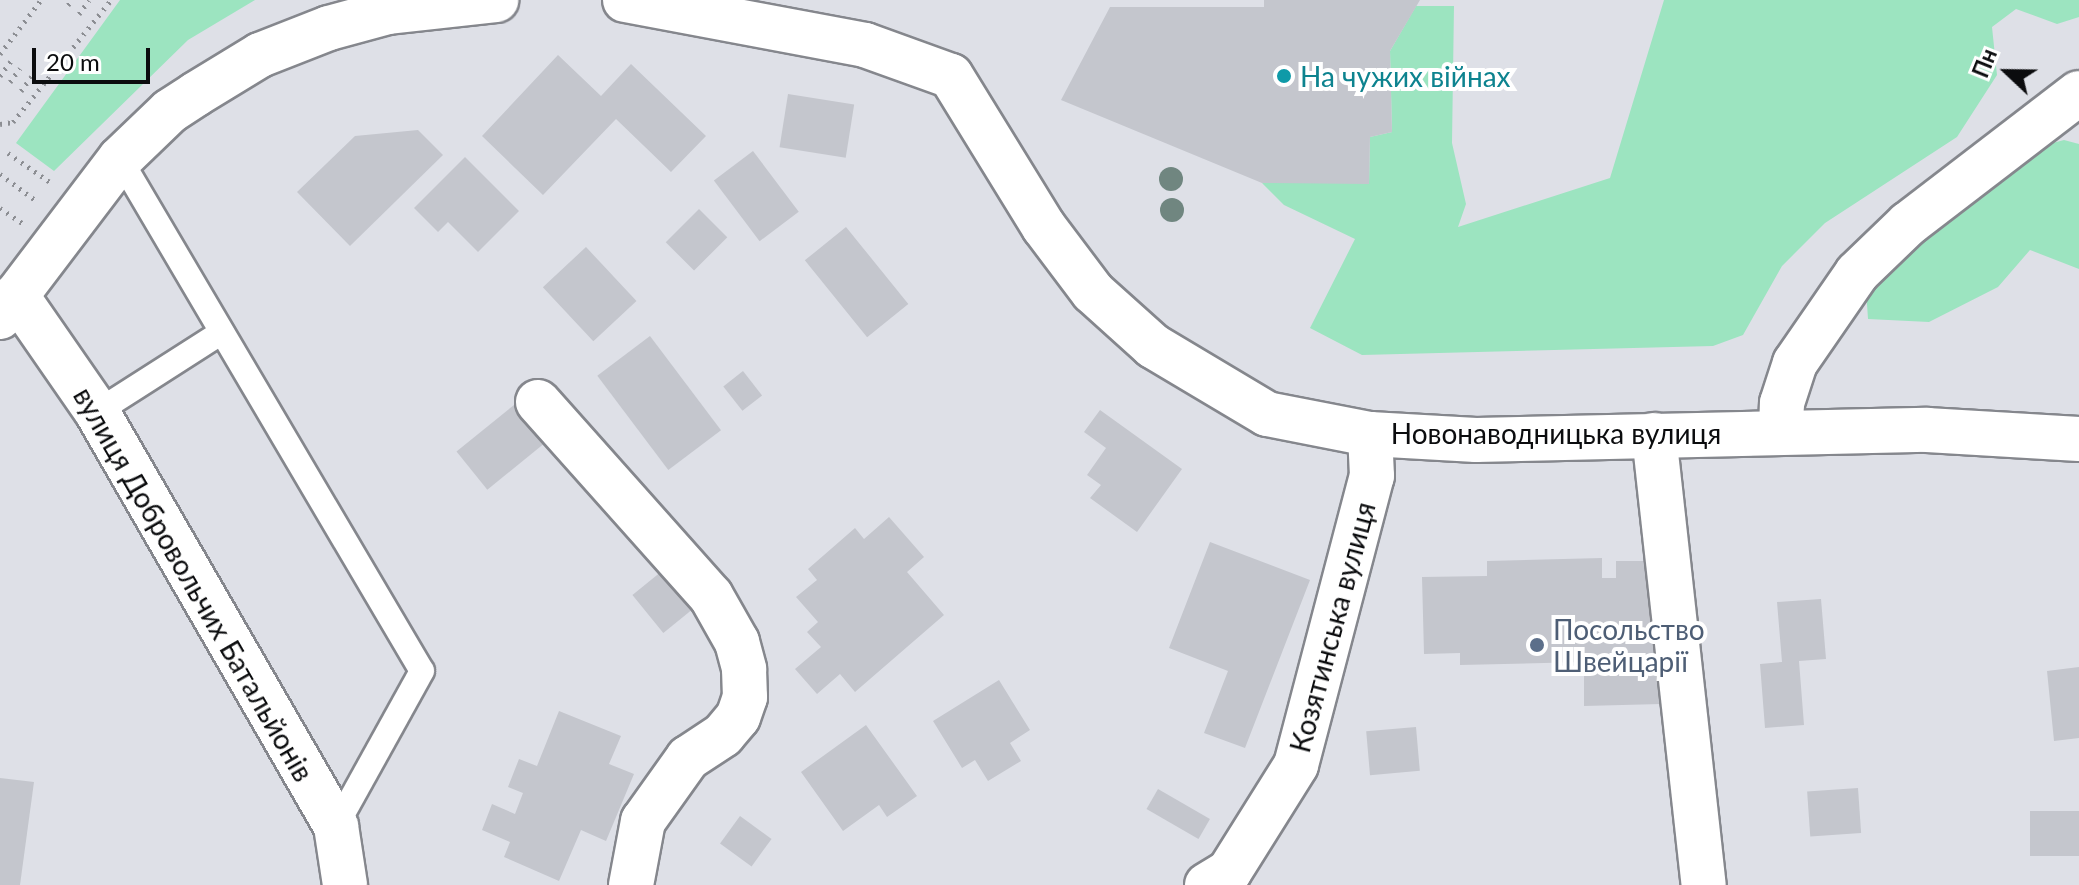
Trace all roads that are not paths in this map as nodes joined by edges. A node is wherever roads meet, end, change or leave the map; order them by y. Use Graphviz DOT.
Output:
graph roads {
  1 [pos="496,0"];
  2 [pos="625,0"];
  3 [pos="2079,93"];
  4 [pos="120,159"];
  5 [pos="8,306"];
  6 [pos="222,332"];
  7 [pos="538,402"];
  8 [pos="97,412"];
  9 [pos="1781,430"];
  10 [pos="1370,434"];
  11 [pos="1654,435"];
  12 [pos="2079,439"];
  13 [pos="336,826"];
  14 [pos="345,885"];
  15 [pos="631,885"];
  16 [pos="1207,885"];
  17 [pos="1704,885"];
  1 -- 4 [label="street"];
  2 -- 10 [label="street, Новонаводницька вулиця"];
  3 -- 9 [label="street"];
  4 -- 5 [label="street"];
  4 -- 6 [label="lane"];
  5 -- 8 [label="street, вулиця Добровольчих Батальйонів"];
  6 -- 8 [label="lane"];
  6 -- 13 [label="lane"];
  7 -- 15 [label="street"];
  8 -- 13 [label="street, вулиця Добровольчих Батальйонів"];
  9 -- 11 [label="street, Новонаводницька вулиця"];
  9 -- 12 [label="street, Новонаводницька вулиця"];
  10 -- 11 [label="street, Новонаводницька вулиця"];
  10 -- 16 [label="street, Козятинська вулиця"];
  11 -- 17 [label="street"];
  13 -- 14 [label="street, вулиця Добровольчих Батальйонів"];
}
